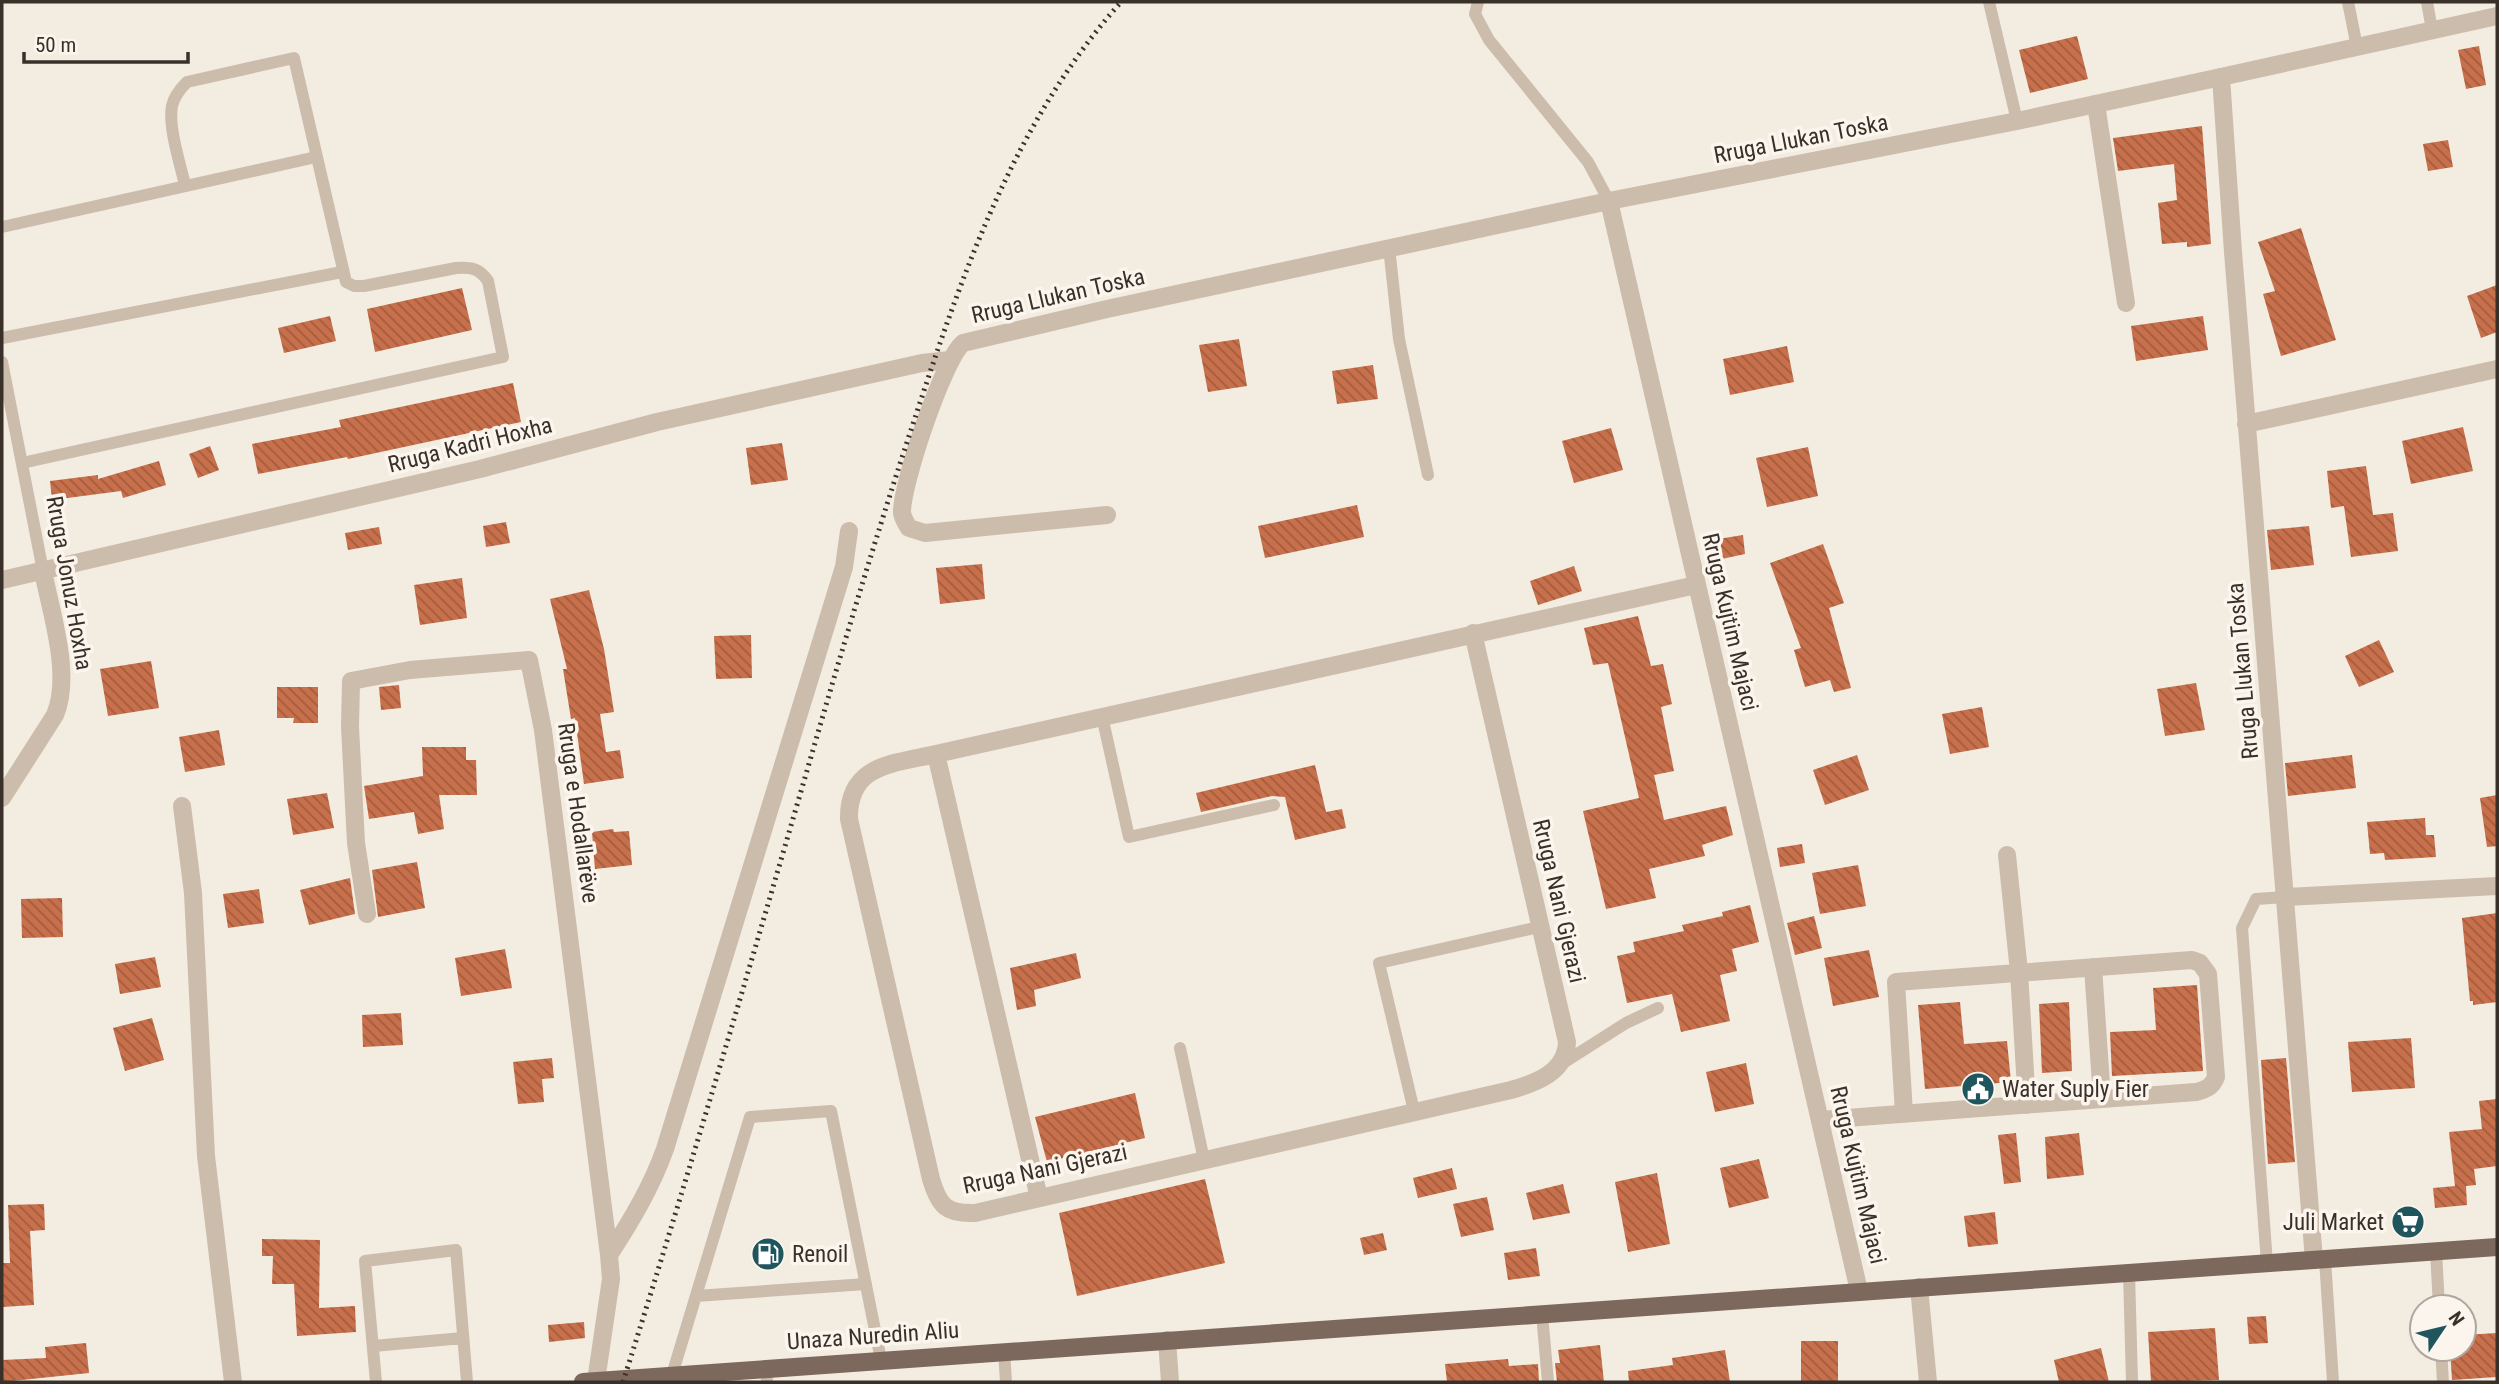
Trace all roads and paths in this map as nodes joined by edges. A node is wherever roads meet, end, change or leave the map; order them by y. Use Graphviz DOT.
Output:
graph roads {
  1 [pos="1478,2"];
  2 [pos="1989,2"];
  3 [pos="2348,2"];
  4 [pos="2427,2"];
  5 [pos="2497,16"];
  6 [pos="2432,30"];
  7 [pos="2357,47"];
  8 [pos="2221,77"];
  9 [pos="2096,104"];
  10 [pos="2017,121"];
  11 [pos="316,157"];
  12 [pos="185,185"];
  13 [pos="1609,201"];
  14 [pos="2,227"];
  15 [pos="1389,247"];
  16 [pos="342,272"];
  17 [pos="2126,303"];
  18 [pos="2,338"];
  19 [pos="950,360"];
  20 [pos="2,362"];
  21 [pos="2497,369"];
  22 [pos="2246,424"];
  23 [pos="22,463"];
  24 [pos="1428,475"];
  25 [pos="1107,515"];
  26 [pos="849,531"];
  27 [pos="43,571"];
  28 [pos="2,580"];
  29 [pos="1696,585"];
  30 [pos="1473,633"];
  31 [pos="1102,716"];
  32 [pos="936,754"];
  33 [pos="2,798"];
  34 [pos="1274,805"];
  35 [pos="183,806"];
  36 [pos="2007,855"];
  37 [pos="2497,886"];
  38 [pos="2286,897"];
  39 [pos="366,914"];
  40 [pos="1539,927"];
  41 [pos="2093,967"];
  42 [pos="2019,972"];
  43 [pos="1658,1008"];
  44 [pos="1180,1048"];
  45 [pos="1560,1065"];
  46 [pos="2102,1099"];
  47 [pos="2027,1105"];
  48 [pos="1414,1111"];
  49 [pos="1904,1113"];
  50 [pos="1820,1120"];
  51 [pos="1204,1160"];
  52 [pos="1039,1198"];
  53 [pos="2436,1251"];
  54 [pos="2497,1252"];
  55 [pos="609,1255"];
  56 [pos="2320,1259"];
  57 [pos="2267,1263"];
  58 [pos="2129,1273"];
  59 [pos="866,1284"];
  60 [pos="1919,1287"];
  61 [pos="1859,1292"];
  62 [pos="2438,1293"];
  63 [pos="696,1296"];
  64 [pos="1542,1314"];
  65 [pos="463,1338"];
  66 [pos="1167,1340"];
  67 [pos="373,1346"];
  68 [pos="1004,1351"];
  69 [pos="881,1360"];
  70 [pos="2442,1363"];
  71 [pos="766,1375"];
  72 [pos="672,1376"];
  73 [pos="636,1380"];
  74 [pos="233,1382"];
  75 [pos="376,1382"];
  76 [pos="467,1382"];
  77 [pos="589,1382"];
  78 [pos="1006,1382"];
  79 [pos="1170,1382"];
  80 [pos="1548,1382"];
  81 [pos="1928,1382"];
  82 [pos="2132,1382"];
  83 [pos="2333,1382"];
  84 [pos="2443,1382"];
  1 -- 13 [label="lane, Rruga Kujtim Majaci"];
  2 -- 10 [label="lane"];
  3 -- 7 [label="lane"];
  4 -- 6 [label="lane"];
  5 -- 6 [label="street, Rruga Llukan Toska"];
  6 -- 7 [label="street, Rruga Llukan Toska"];
  7 -- 8 [label="street, Rruga Llukan Toska"];
  8 -- 9 [label="street, Rruga Llukan Toska"];
  8 -- 22 [label="street, Rruga Llukan Toska"];
  9 -- 10 [label="street, Rruga Llukan Toska"];
  9 -- 17 [label="street"];
  10 -- 13 [label="street, Rruga Llukan Toska"];
  11 -- 12 [label="lane"];
  11 -- 12 [label="lane"];
  11 -- 16 [label="lane"];
  12 -- 14 [label="lane"];
  13 -- 15 [label="street, Rruga Llukan Toska"];
  13 -- 29 [label="street, Rruga Kujtim Majaci"];
  15 -- 19 [label="street, Rruga Llukan Toska"];
  15 -- 24 [label="lane"];
  16 -- 18 [label="lane"];
  16 -- 23 [label="lane"];
  19 -- 25 [label="street, Rruga Llukan Toska"];
  19 -- 27 [label="street, Rruga Kadri Hoxha"];
  20 -- 23 [label="lane, Rruga Jonuz Hoxha"];
  21 -- 22 [label="street"];
  22 -- 38 [label="street, Rruga Llukan Toska"];
  23 -- 27 [label="lane, Rruga Jonuz Hoxha"];
  26 -- 55 [label="street"];
  27 -- 28 [label="street, Rruga Kadri Hoxha"];
  27 -- 33 [label="street, Rruga Jonuz Hoxha"];
  29 -- 30 [label="street, Rruga Nani Gjerazi"];
  29 -- 50 [label="street, Rruga Kujtim Majaci"];
  30 -- 31 [label="street, Rruga Nani Gjerazi"];
  30 -- 40 [label="street, Rruga Nani Gjerazi"];
  31 -- 32 [label="street, Rruga Nani Gjerazi"];
  31 -- 34 [label="lane"];
  32 -- 52 [label="street"];
  32 -- 52 [label="street, Rruga Nani Gjerazi"];
  35 -- 74 [label="street"];
  36 -- 42 [label="street"];
  37 -- 38 [label="street"];
  38 -- 56 [label="street, Rruga Llukan Toska"];
  38 -- 57 [label="lane"];
  39 -- 55 [label="street, Rruga e Hodallarëve"];
  40 -- 45 [label="street, Rruga Nani Gjerazi"];
  40 -- 48 [label="lane"];
  41 -- 42 [label="street"];
  41 -- 46 [label="street"];
  41 -- 46 [label="street"];
  42 -- 47 [label="street"];
  42 -- 49 [label="street"];
  43 -- 45 [label="lane"];
  44 -- 51 [label="lane"];
  45 -- 48 [label="street, Rruga Nani Gjerazi"];
  46 -- 47 [label="street"];
  47 -- 49 [label="street"];
  48 -- 51 [label="street, Rruga Nani Gjerazi"];
  49 -- 50 [label="street"];
  50 -- 61 [label="street, Rruga Kujtim Majaci"];
  51 -- 52 [label="street, Rruga Nani Gjerazi"];
  53 -- 54 [label="main road, Unaza Nuredin Aliu"];
  53 -- 56 [label="main road, Unaza Nuredin Aliu"];
  53 -- 62 [label="lane"];
  55 -- 77 [label="street, Rruga e Hodallarëve"];
  56 -- 57 [label="main road, Unaza Nuredin Aliu"];
  56 -- 83 [label="lane"];
  57 -- 58 [label="main road, Unaza Nuredin Aliu"];
  58 -- 60 [label="main road, Unaza Nuredin Aliu"];
  58 -- 82 [label="lane"];
  59 -- 63 [label="lane"];
  59 -- 63 [label="lane"];
  59 -- 69 [label="lane"];
  60 -- 61 [label="main road, Unaza Nuredin Aliu"];
  60 -- 81 [label="street"];
  61 -- 64 [label="main road, Unaza Nuredin Aliu"];
  63 -- 72 [label="lane"];
  64 -- 66 [label="main road, Unaza Nuredin Aliu"];
  64 -- 80 [label="lane"];
  65 -- 67 [label="lane"];
  65 -- 67 [label="lane"];
  65 -- 76 [label="lane"];
  66 -- 68 [label="main road, Unaza Nuredin Aliu"];
  66 -- 79 [label="street"];
  67 -- 75 [label="lane"];
  68 -- 69 [label="main road, Unaza Nuredin Aliu"];
  68 -- 78 [label="lane"];
  69 -- 71 [label="main road, Unaza Nuredin Aliu"];
  70 -- 84 [label="lane"];
  71 -- 72 [label="main road, Unaza Nuredin Aliu"];
  72 -- 73 [label="main road, Unaza Nuredin Aliu"];
  73 -- 77 [label="main road, Unaza Nuredin Aliu"];
}
